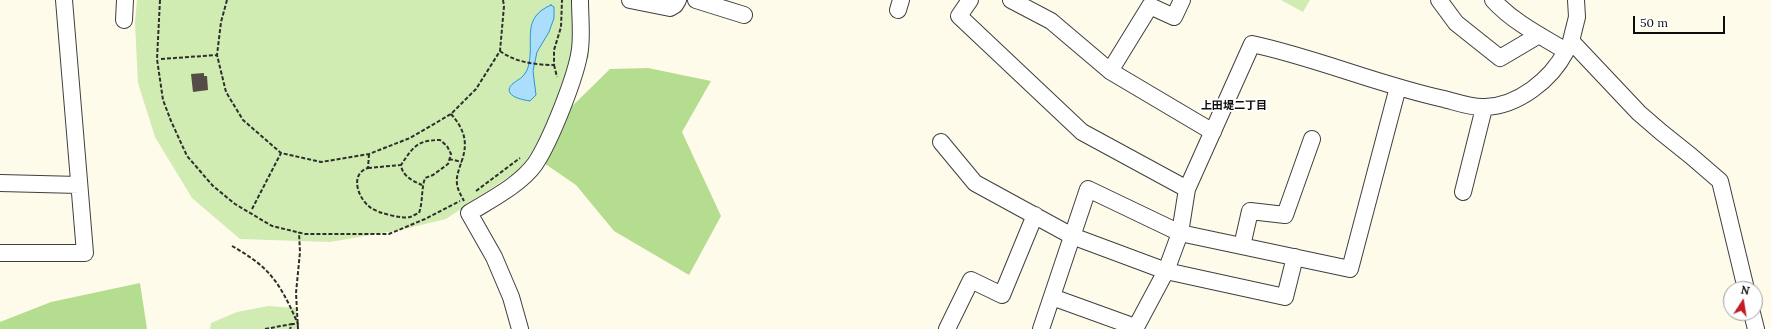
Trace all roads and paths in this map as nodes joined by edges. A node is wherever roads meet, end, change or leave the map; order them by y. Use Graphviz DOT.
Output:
graph roads {
  1 [pos="64,0"];
  2 [pos="125,0"];
  3 [pos="160,0"];
  4 [pos="227,0"];
  5 [pos="503,0"];
  6 [pos="562,0"];
  7 [pos="580,0"];
  8 [pos="630,0"];
  9 [pos="678,0"];
  10 [pos="696,0"];
  11 [pos="970,0"];
  12 [pos="1011,0"];
  13 [pos="1182,0"];
  14 [pos="1439,0"];
  15 [pos="1493,0"];
  16 [pos="1576,0"];
  17 [pos="744,15"];
  18 [pos="124,20"];
  19 [pos="1539,35"];
  20 [pos="500,51"];
  21 [pos="217,55"];
  22 [pos="161,59"];
  23 [pos="554,65"];
  24 [pos="1110,71"];
  25 [pos="558,82"];
  26 [pos="1398,87"];
  27 [pos="1484,108"];
  28 [pos="450,114"];
  29 [pos="1213,132"];
  30 [pos="1312,139"];
  31 [pos="941,142"];
  32 [pos="281,153"];
  33 [pos="369,154"];
  34 [pos="521,158"];
  35 [pos="449,159"];
  36 [pos="462,162"];
  37 [pos="401,165"];
  38 [pos="368,168"];
  39 [pos="0,183"];
  40 [pos="79,185"];
  41 [pos="422,185"];
  42 [pos="1187,188"];
  43 [pos="1463,192"];
  44 [pos="473,193"];
  45 [pos="468,198"];
  46 [pos="464,199"];
  47 [pos="252,209"];
  48 [pos="1035,215"];
  49 [pos="299,232"];
  50 [pos="1180,233"];
  51 [pos="1072,236"];
  52 [pos="232,246"];
  53 [pos="1242,246"];
  54 [pos="0,253"];
  55 [pos="1295,257"];
  56 [pos="1166,271"];
  57 [pos="1744,281"];
  58 [pos="1052,297"];
  59 [pos="292,324"];
  60 [pos="298,324"];
  61 [pos="1135,328"];
  62 [pos="265,329"];
  63 [pos="290,329"];
  64 [pos="298,329"];
  65 [pos="520,329"];
  66 [pos="947,329"];
  67 [pos="1041,329"];
  1 -- 40 [label="street"];
  2 -- 18 [label="street"];
  3 -- 49 [label="path"];
  4 -- 21 [label="path"];
  5 -- 20 [label="path"];
  6 -- 23 [label="path"];
  7 -- 65 [label="street"];
  8 -- 9 [label="street"];
  10 -- 17 [label="street"];
  11 -- 42 [label="street"];
  12 -- 24 [label="street"];
  13 -- 24 [label="street"];
  14 -- 19 [label="street"];
  15 -- 19 [label="street"];
  16 -- 57 [label="street"];
  19 -- 27 [label="street"];
  20 -- 23 [label="path"];
  20 -- 28 [label="path"];
  21 -- 22 [label="path"];
  21 -- 32 [label="path"];
  23 -- 25 [label="path"];
  24 -- 29 [label="street"];
  26 -- 27 [label="street"];
  26 -- 29 [label="street"];
  26 -- 55 [label="street"];
  27 -- 43 [label="street"];
  28 -- 33 [label="path"];
  28 -- 36 [label="path"];
  29 -- 42 [label="street"];
  30 -- 53 [label="street"];
  31 -- 48 [label="street"];
  32 -- 33 [label="path"];
  32 -- 47 [label="path"];
  33 -- 38 [label="path"];
  34 -- 44 [label="path"];
  35 -- 36 [label="path"];
  35 -- 37 [label="path"];
  35 -- 41 [label="path"];
  36 -- 46 [label="path"];
  37 -- 38 [label="path"];
  37 -- 41 [label="path"];
  38 -- 41 [label="path"];
  39 -- 40 [label="street"];
  40 -- 54 [label="street"];
  42 -- 50 [label="street"];
  45 -- 46 [label="path"];
  46 -- 49 [label="path"];
  48 -- 51 [label="street"];
  48 -- 66 [label="street"];
  49 -- 60 [label="path"];
  50 -- 51 [label="street"];
  50 -- 53 [label="street"];
  50 -- 56 [label="street"];
  51 -- 56 [label="street"];
  51 -- 58 [label="street"];
  52 -- 60 [label="path"];
  53 -- 55 [label="street"];
  55 -- 56 [label="street"];
  56 -- 61 [label="street"];
  58 -- 61 [label="street"];
  58 -- 67 [label="street"];
  59 -- 60 [label="path"];
  59 -- 62 [label="path"];
  59 -- 63 [label="path"];
  60 -- 64 [label="path"];
}
